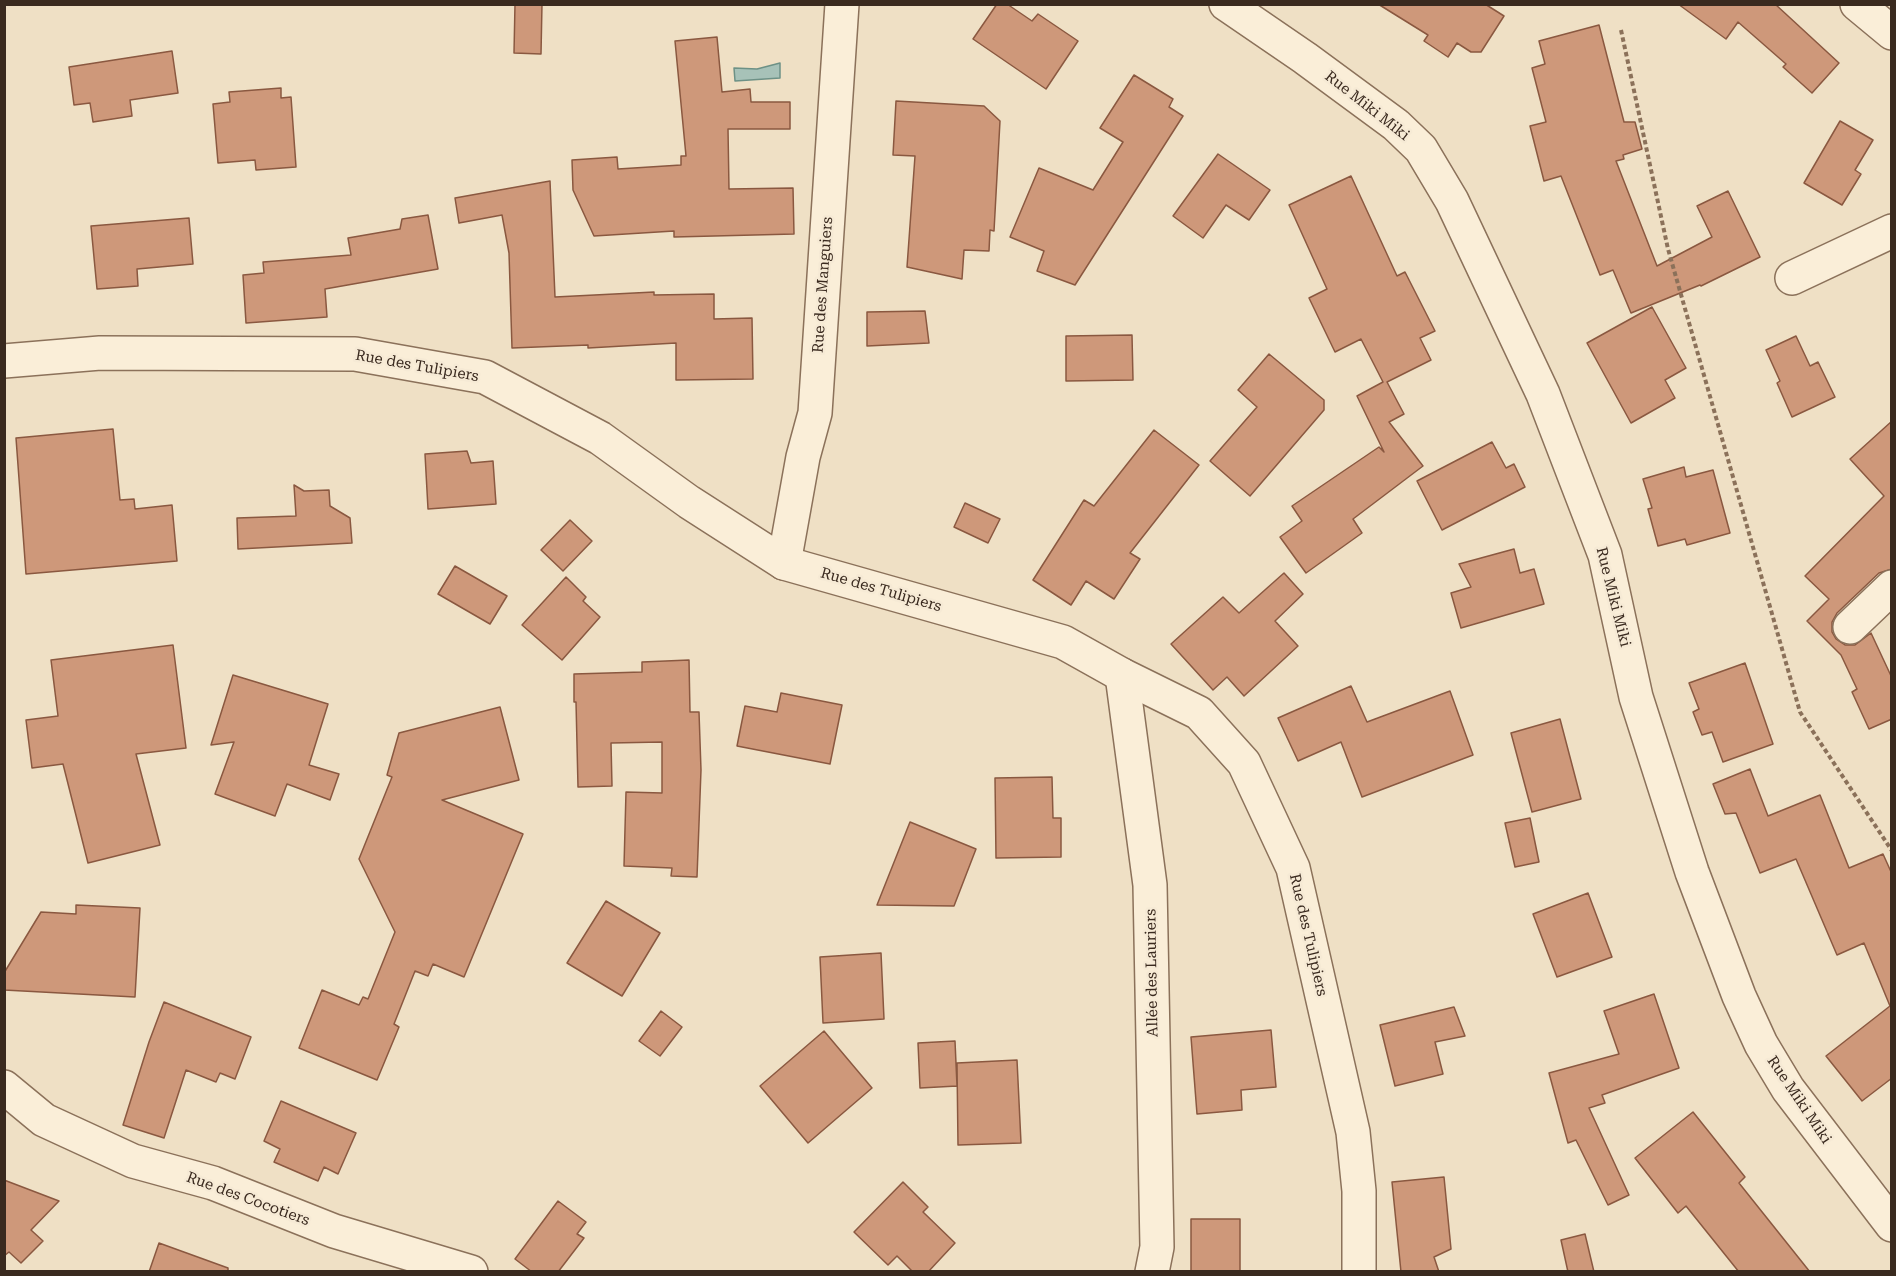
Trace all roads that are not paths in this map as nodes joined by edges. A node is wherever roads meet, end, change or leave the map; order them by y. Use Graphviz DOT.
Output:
graph roads {
  1 [pos="842,4"];
  2 [pos="1226,4"];
  3 [pos="1857,4"];
  4 [pos="1892,33"];
  5 [pos="1892,231"];
  6 [pos="1792,278"];
  7 [pos="4,361"];
  8 [pos="784,563"];
  9 [pos="1892,587"];
  10 [pos="1850,627"];
  11 [pos="1122,675"];
  12 [pos="4,1087"];
  13 [pos="1892,1226"];
  14 [pos="471,1272"];
  15 [pos="1152,1272"];
  16 [pos="1359,1272"];
  1 -- 8 [label="street, Rue des Manguiers"];
  2 -- 13 [label="street, Rue Miki Miki"];
  3 -- 4 [label="street"];
  5 -- 6 [label="street"];
  7 -- 8 [label="street, Rue des Tulipiers"];
  8 -- 11 [label="street, Rue des Tulipiers"];
  9 -- 10 [label="street"];
  11 -- 15 [label="street, Allée des Lauriers"];
  11 -- 16 [label="street, Rue des Tulipiers"];
  12 -- 14 [label="street, Rue des Cocotiers"];
}
